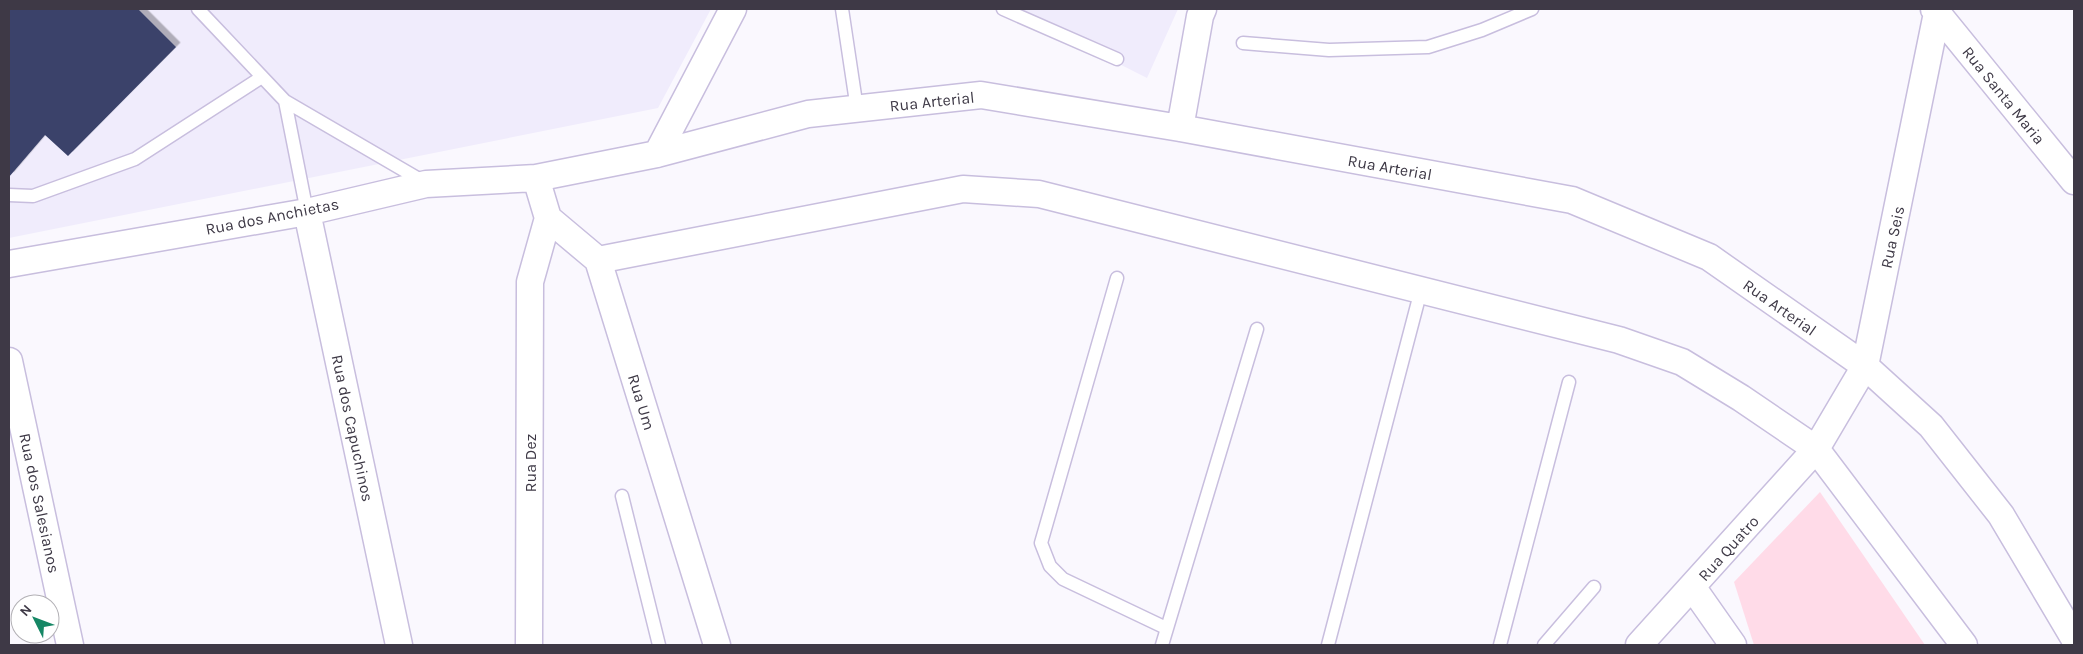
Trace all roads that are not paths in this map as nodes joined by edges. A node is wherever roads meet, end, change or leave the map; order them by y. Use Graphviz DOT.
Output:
graph roads {
  1 [pos="198,9"];
  2 [pos="733,9"];
  3 [pos="842,9"];
  4 [pos="1003,9"];
  5 [pos="1203,9"];
  6 [pos="1532,9"];
  7 [pos="1936,11"];
  8 [pos="1243,43"];
  9 [pos="1117,59"];
  10 [pos="262,76"];
  11 [pos="286,101"];
  12 [pos="857,109"];
  13 [pos="1180,128"];
  14 [pos="657,154"];
  15 [pos="536,178"];
  16 [pos="2074,181"];
  17 [pos="426,184"];
  18 [pos="9,195"];
  19 [pos="307,212"];
  20 [pos="548,218"];
  21 [pos="598,260"];
  22 [pos="9,264"];
  23 [pos="1117,278"];
  24 [pos="1421,290"];
  25 [pos="1257,328"];
  26 [pos="9,361"];
  27 [pos="1865,366"];
  28 [pos="1569,382"];
  29 [pos="1816,449"];
  30 [pos="622,496"];
  31 [pos="1594,587"];
  32 [pos="1693,588"];
  33 [pos="1166,628"];
  34 [pos="2074,638"];
  35 [pos="70,645"];
  36 [pos="399,645"];
  37 [pos="529,645"];
  38 [pos="659,645"];
  39 [pos="717,645"];
  40 [pos="1162,645"];
  41 [pos="1328,645"];
  42 [pos="1500,645"];
  43 [pos="1544,645"];
  44 [pos="1640,645"];
  45 [pos="1734,645"];
  46 [pos="1964,645"];
  1 -- 10 [label="lane"];
  2 -- 14 [label="street"];
  3 -- 12 [label="lane"];
  4 -- 9 [label="lane"];
  5 -- 13 [label="street"];
  6 -- 8 [label="lane"];
  7 -- 16 [label="street, Rua Santa Maria"];
  7 -- 27 [label="street, Rua Seis"];
  10 -- 11 [label="lane"];
  10 -- 18 [label="lane"];
  11 -- 17 [label="lane"];
  11 -- 19 [label="lane"];
  12 -- 13 [label="street, Rua Arterial"];
  12 -- 14 [label="street, Rua Arterial"];
  13 -- 27 [label="street, Rua Arterial"];
  14 -- 15 [label="street, Rua Arterial"];
  15 -- 17 [label="street, Rua dos Anchietas"];
  15 -- 20 [label="street"];
  17 -- 19 [label="street, Rua dos Anchietas"];
  19 -- 22 [label="street, Rua dos Anchietas"];
  19 -- 36 [label="street, Rua dos Capuchinos"];
  20 -- 21 [label="street"];
  20 -- 37 [label="street, Rua Dez"];
  21 -- 24 [label="street"];
  21 -- 39 [label="street, Rua Um"];
  23 -- 33 [label="lane"];
  24 -- 29 [label="street"];
  24 -- 41 [label="lane"];
  25 -- 33 [label="lane"];
  26 -- 35 [label="street, Rua dos Salesianos"];
  27 -- 29 [label="street, Rua Seis"];
  27 -- 34 [label="street, Rua Arterial"];
  28 -- 42 [label="lane"];
  29 -- 32 [label="street, Rua Quatro"];
  29 -- 46 [label="street"];
  30 -- 38 [label="lane"];
  31 -- 43 [label="lane"];
  32 -- 44 [label="street, Rua Quatro"];
  32 -- 45 [label="street"];
  33 -- 40 [label="lane"];
}
